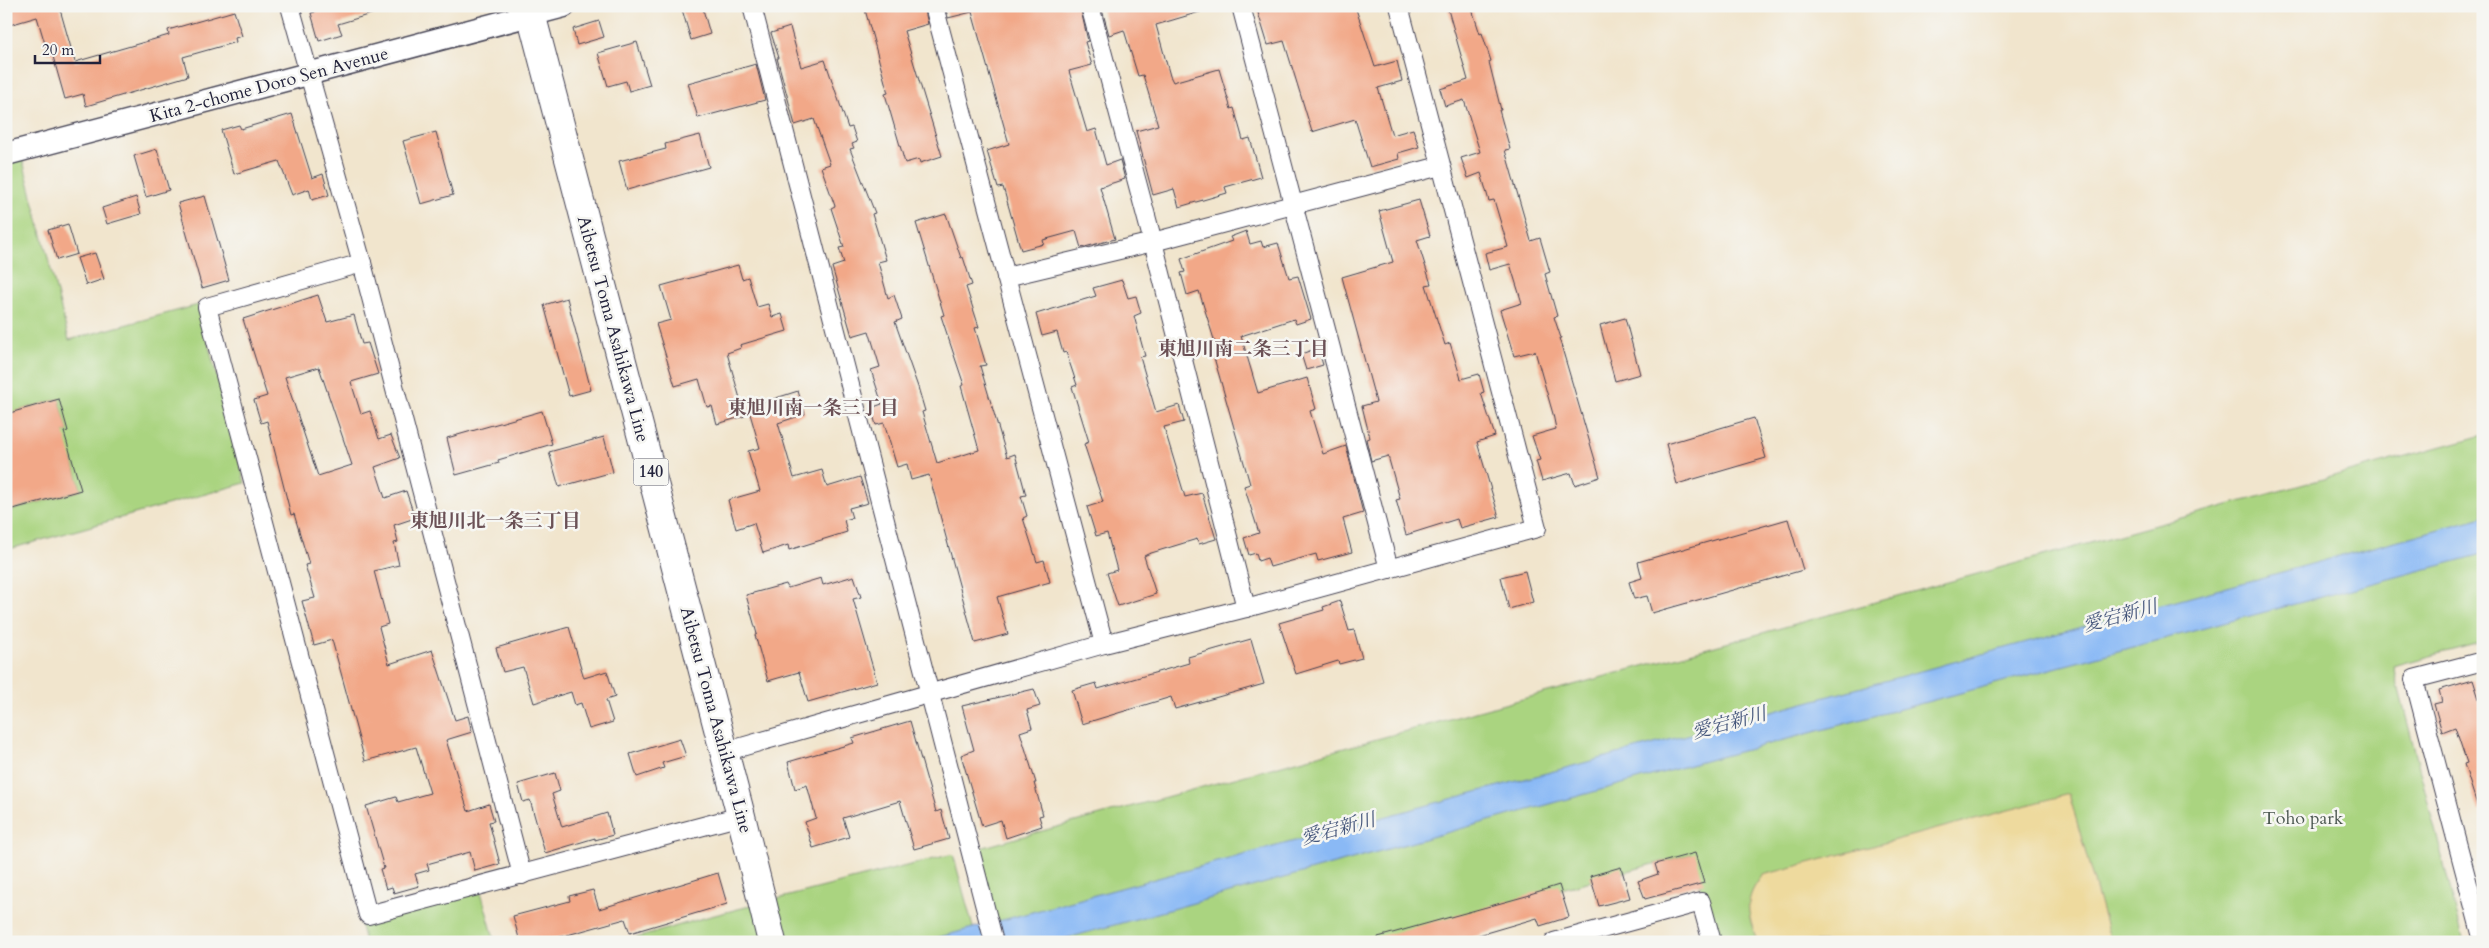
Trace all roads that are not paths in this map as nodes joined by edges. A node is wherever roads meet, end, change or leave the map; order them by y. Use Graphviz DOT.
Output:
graph roads {
  1 [pos="290,6"];
  2 [pos="564,6"];
  3 [pos="752,6"];
  4 [pos="934,6"];
  5 [pos="1090,6"];
  6 [pos="1241,6"];
  7 [pos="1399,6"];
  8 [pos="530,11"];
  9 [pos="309,73"];
  10 [pos="6,154"];
  11 [pos="1440,166"];
  12 [pos="1293,205"];
  13 [pos="1153,242"];
  14 [pos="362,263"];
  15 [pos="1006,277"];
  16 [pos="1389,568"];
  17 [pos="1246,608"];
  18 [pos="1104,644"];
  19 [pos="2483,661"];
  20 [pos="931,694"];
  21 [pos="724,752"];
  22 [pos="741,816"];
  23 [pos="522,874"];
  24 [pos="2476,887"];
  25 [pos="770,936"];
  26 [pos="2483,941"];
  27 [pos="994,942"];
  28 [pos="1554,942"];
  29 [pos="1712,942"];
  1 -- 9 [label="street"];
  2 -- 8 [label="street, Kita 2-chome Doro Sen Avenue"];
  3 -- 20 [label="street"];
  4 -- 15 [label="street"];
  5 -- 13 [label="street"];
  6 -- 12 [label="street"];
  7 -- 11 [label="street"];
  8 -- 9 [label="street, Kita 2-chome Doro Sen Avenue"];
  8 -- 21 [label="main road, Aibetsu Toma Asahikawa Line / 140"];
  9 -- 10 [label="street, Kita 2-chome Doro Sen Avenue"];
  9 -- 14 [label="street"];
  11 -- 12 [label="street"];
  11 -- 16 [label="street"];
  12 -- 13 [label="street"];
  12 -- 16 [label="street"];
  13 -- 15 [label="street"];
  13 -- 17 [label="street"];
  14 -- 23 [label="street"];
  14 -- 23 [label="street"];
  15 -- 18 [label="street"];
  16 -- 17 [label="street"];
  17 -- 18 [label="street"];
  18 -- 20 [label="street"];
  19 -- 24 [label="street"];
  20 -- 21 [label="street"];
  20 -- 27 [label="street"];
  21 -- 22 [label="main road, Aibetsu Toma Asahikawa Line / 140"];
  22 -- 23 [label="street"];
  22 -- 25 [label="main road, Aibetsu Toma Asahikawa Line / 140"];
  24 -- 26 [label="street"];
  28 -- 29 [label="street"];
}
